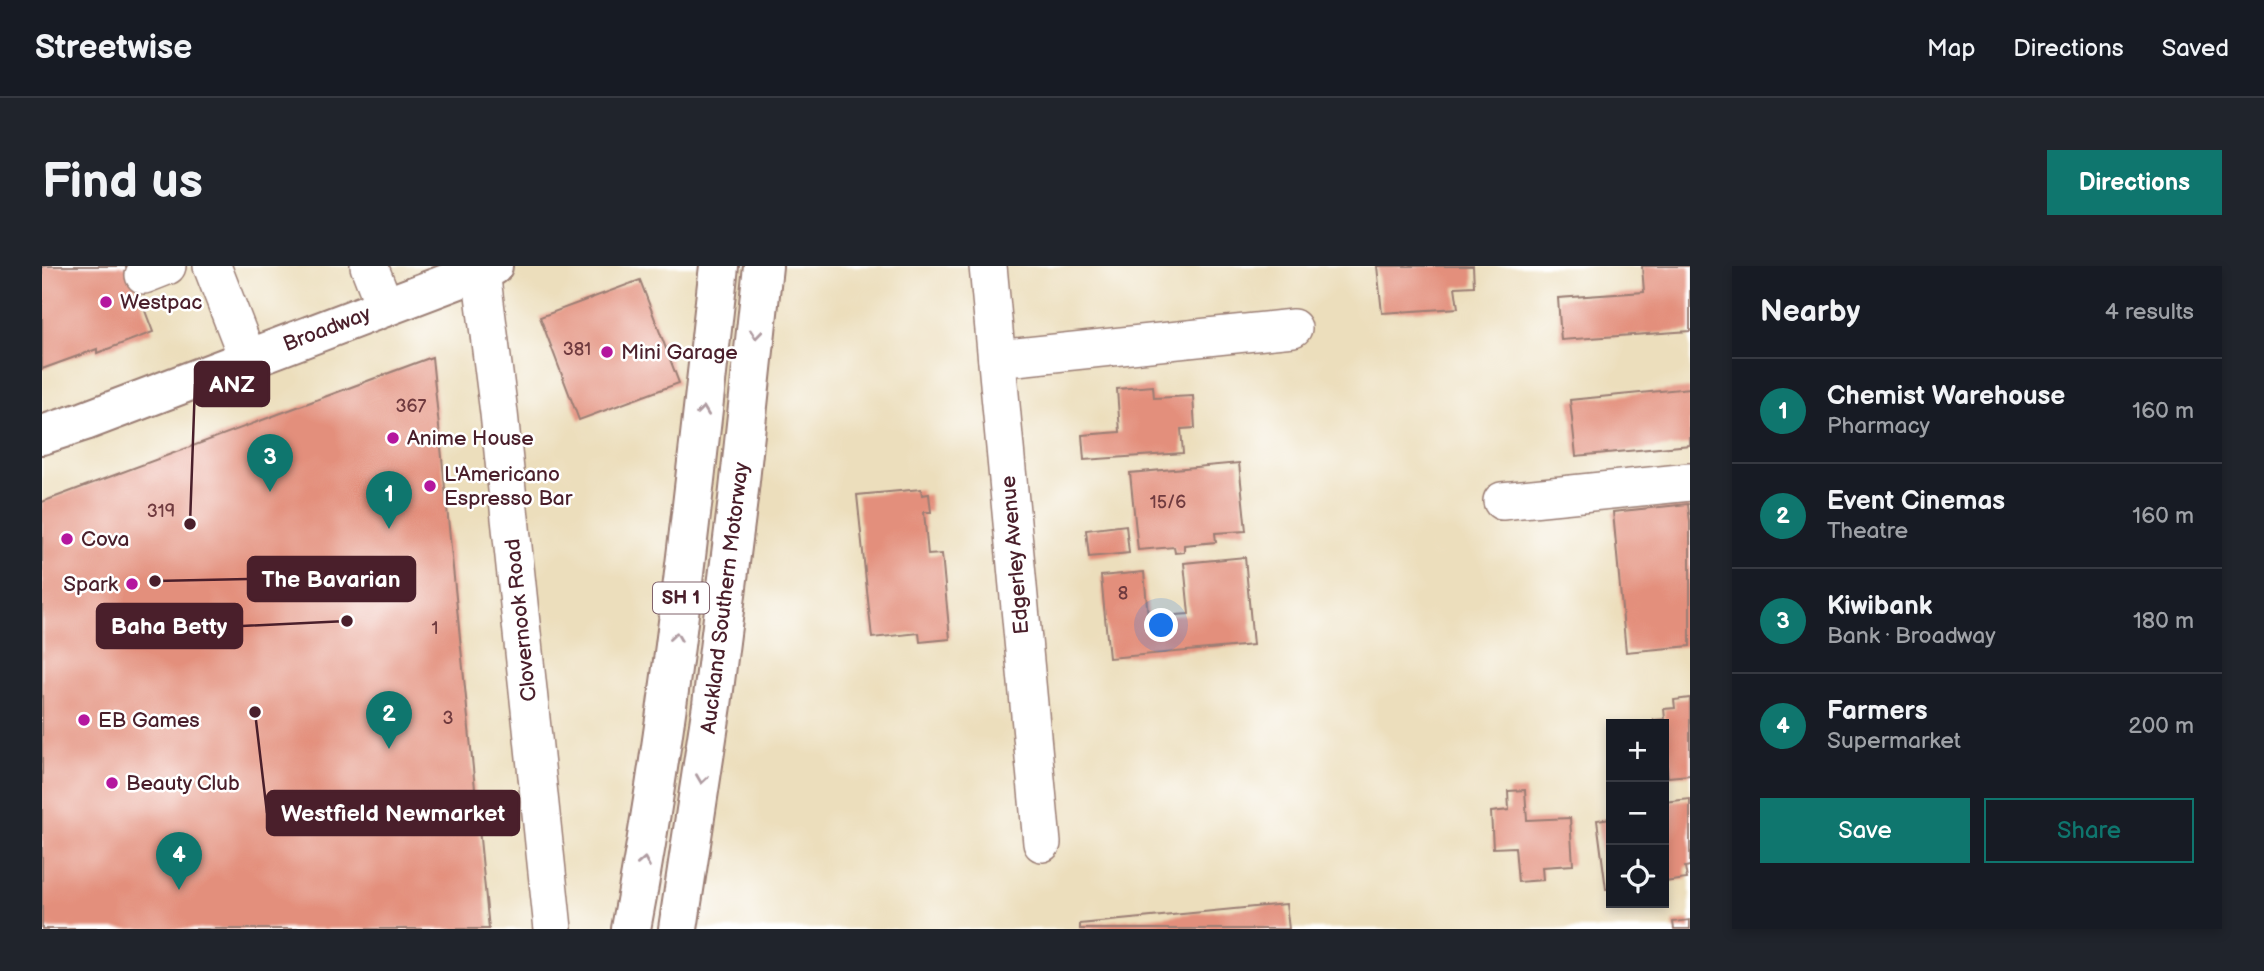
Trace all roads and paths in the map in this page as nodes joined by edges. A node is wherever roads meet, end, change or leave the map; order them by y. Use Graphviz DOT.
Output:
graph roads {
  1 [pos="212,266"];
  2 [pos="369,266"];
  3 [pos="719,266"];
  4 [pos="763,266"];
  5 [pos="988,266"];
  6 [pos="487,268"];
  7 [pos="385,307"];
  8 [pos="1293,328"];
  9 [pos="248,359"];
  10 [pos="997,359"];
  11 [pos="42,435"];
  12 [pos="1690,482"];
  13 [pos="1502,501"];
  14 [pos="1042,844"];
  15 [pos="553,929"];
  16 [pos="631,929"];
  17 [pos="678,929"];
  1 -- 9 [label="street"];
  2 -- 7 [label="street"];
  16 -- 3 [label="main road, Auckland Southern Motorway / SH 1, one-way"];
  4 -- 17 [label="main road, Auckland Southern Motorway / SH 1, one-way"];
  5 -- 10 [label="street, Edgerley Avenue"];
  6 -- 7 [label="main road, Broadway"];
  6 -- 15 [label="street, Clovernook Road"];
  7 -- 9 [label="main road, Broadway"];
  8 -- 10 [label="street"];
  9 -- 11 [label="main road, Broadway"];
  10 -- 14 [label="street, Edgerley Avenue"];
  12 -- 13 [label="street"];
}
